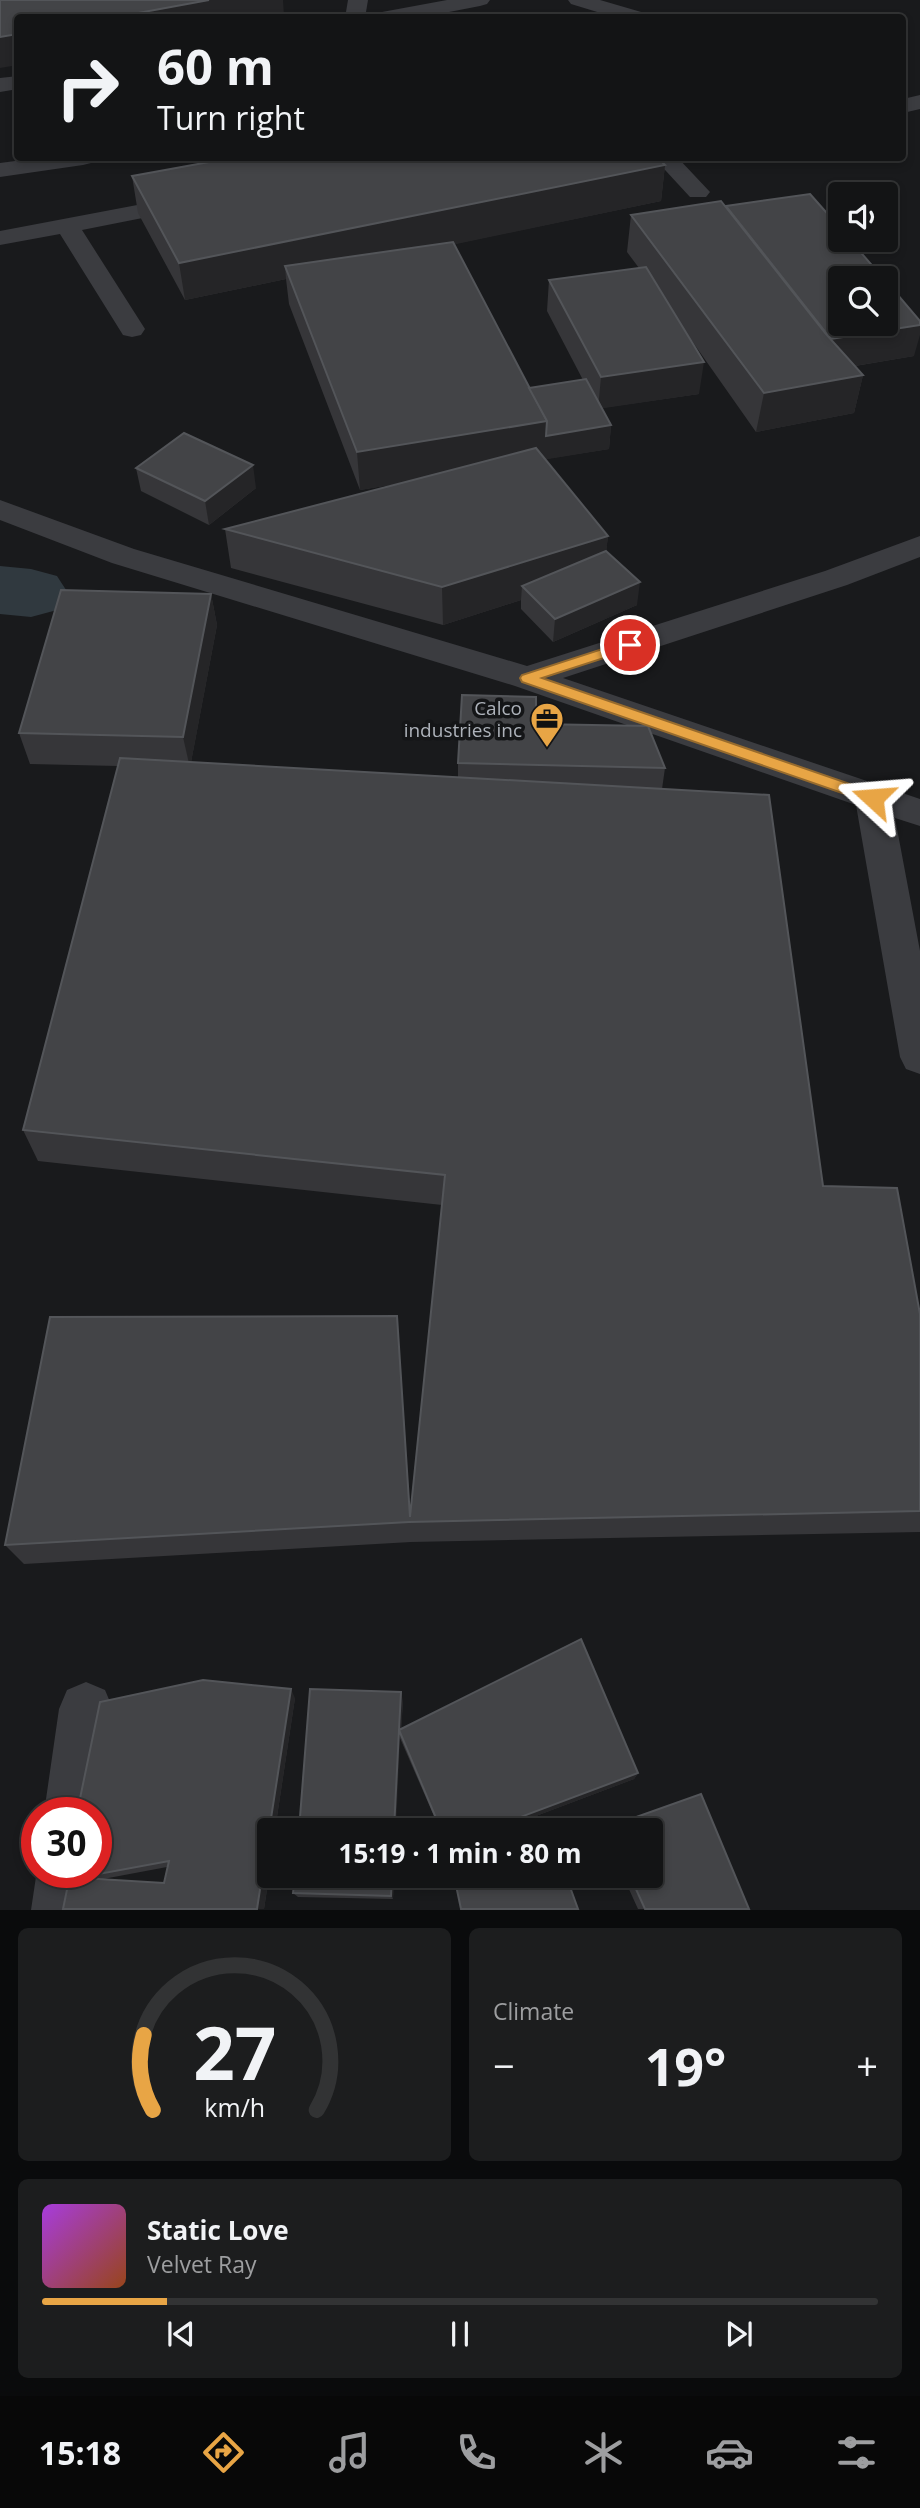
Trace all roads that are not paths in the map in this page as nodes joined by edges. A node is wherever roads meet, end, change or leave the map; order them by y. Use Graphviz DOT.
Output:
graph roads {
  1 [pos="480,0"];
  2 [pos="578,0"];
  3 [pos="404,14"];
  4 [pos="627,14"];
  5 [pos="62,161"];
  6 [pos="668,161"];
  7 [pos="0,170"];
  8 [pos="698,192"];
  9 [pos="215,197"];
  10 [pos="67,226"];
  11 [pos="0,238"];
  12 [pos="132,329"];
  13 [pos="0,509"];
  14 [pos="920,547"];
  15 [pos="527,678"];
  16 [pos="873,798"];
  17 [pos="920,813"];
  18 [pos="920,1057"];
  19 [pos="86,1709"];
  20 [pos="74,1797"];
  21 [pos="62,1888"];
  22 [pos="59,1909"];
  1 -- 3 [label="street"];
  2 -- 4 [label="street"];
  5 -- 7 [label="street"];
  6 -- 8 [label="street"];
  9 -- 10 [label="street"];
  10 -- 11 [label="street"];
  10 -- 12 [label="street"];
  13 -- 15 [label="street"];
  14 -- 15 [label="street"];
  15 -- 16 [label="street"];
  16 -- 17 [label="street"];
  16 -- 18 [label="street"];
  19 -- 20 [label="street"];
  21 -- 22 [label="street"];
}
